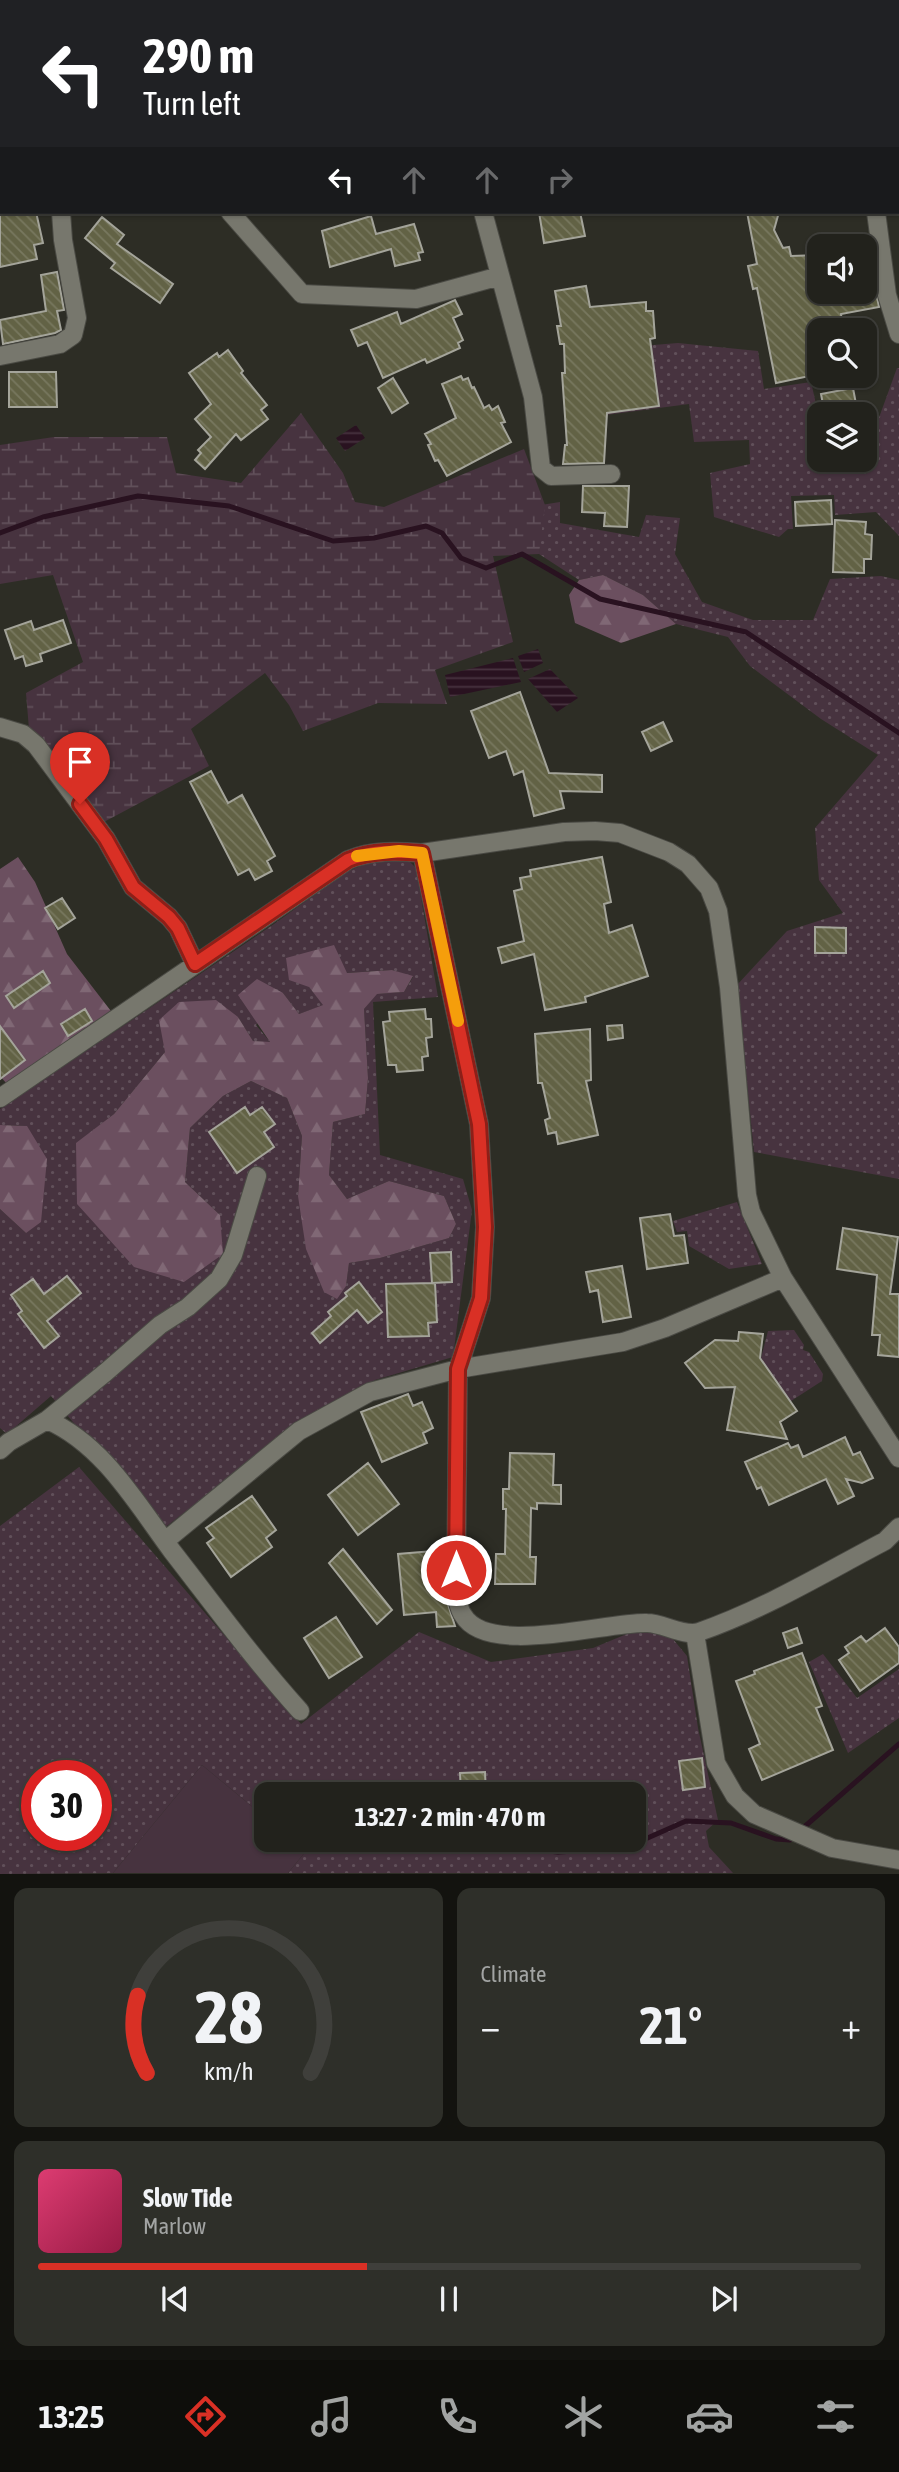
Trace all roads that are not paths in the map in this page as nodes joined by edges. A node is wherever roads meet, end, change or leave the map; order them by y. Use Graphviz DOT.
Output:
graph roads {
  1 [pos="61,214"];
  2 [pos="232,214"];
  3 [pos="484,214"];
  4 [pos="876,214"];
  5 [pos="500,276"];
  6 [pos="899,334"];
  7 [pos="0,356"];
  8 [pos="611,474"];
  9 [pos="0,727"];
  10 [pos="422,853"];
  11 [pos="195,964"];
  12 [pos="0,1098"];
  13 [pos="257,1175"];
  14 [pos="783,1278"];
  15 [pos="458,1369"];
  16 [pos="47,1420"];
  17 [pos="0,1450"];
  18 [pos="899,1458"];
  19 [pos="899,1527"];
  20 [pos="165,1541"];
  21 [pos="695,1633"];
  22 [pos="300,1711"];
  23 [pos="899,1860"];
  1 -- 7 [label="street"];
  2 -- 5 [label="street"];
  3 -- 5 [label="street"];
  4 -- 6 [label="street"];
  5 -- 8 [label="street"];
  9 -- 11 [label="street"];
  10 -- 11 [label="street"];
  10 -- 14 [label="street"];
  10 -- 15 [label="street"];
  11 -- 12 [label="street"];
  13 -- 16 [label="street"];
  14 -- 15 [label="street"];
  14 -- 18 [label="street"];
  15 -- 20 [label="street"];
  15 -- 21 [label="street"];
  16 -- 17 [label="street"];
  16 -- 20 [label="street"];
  19 -- 21 [label="street"];
  20 -- 22 [label="street"];
  21 -- 23 [label="street"];
}
